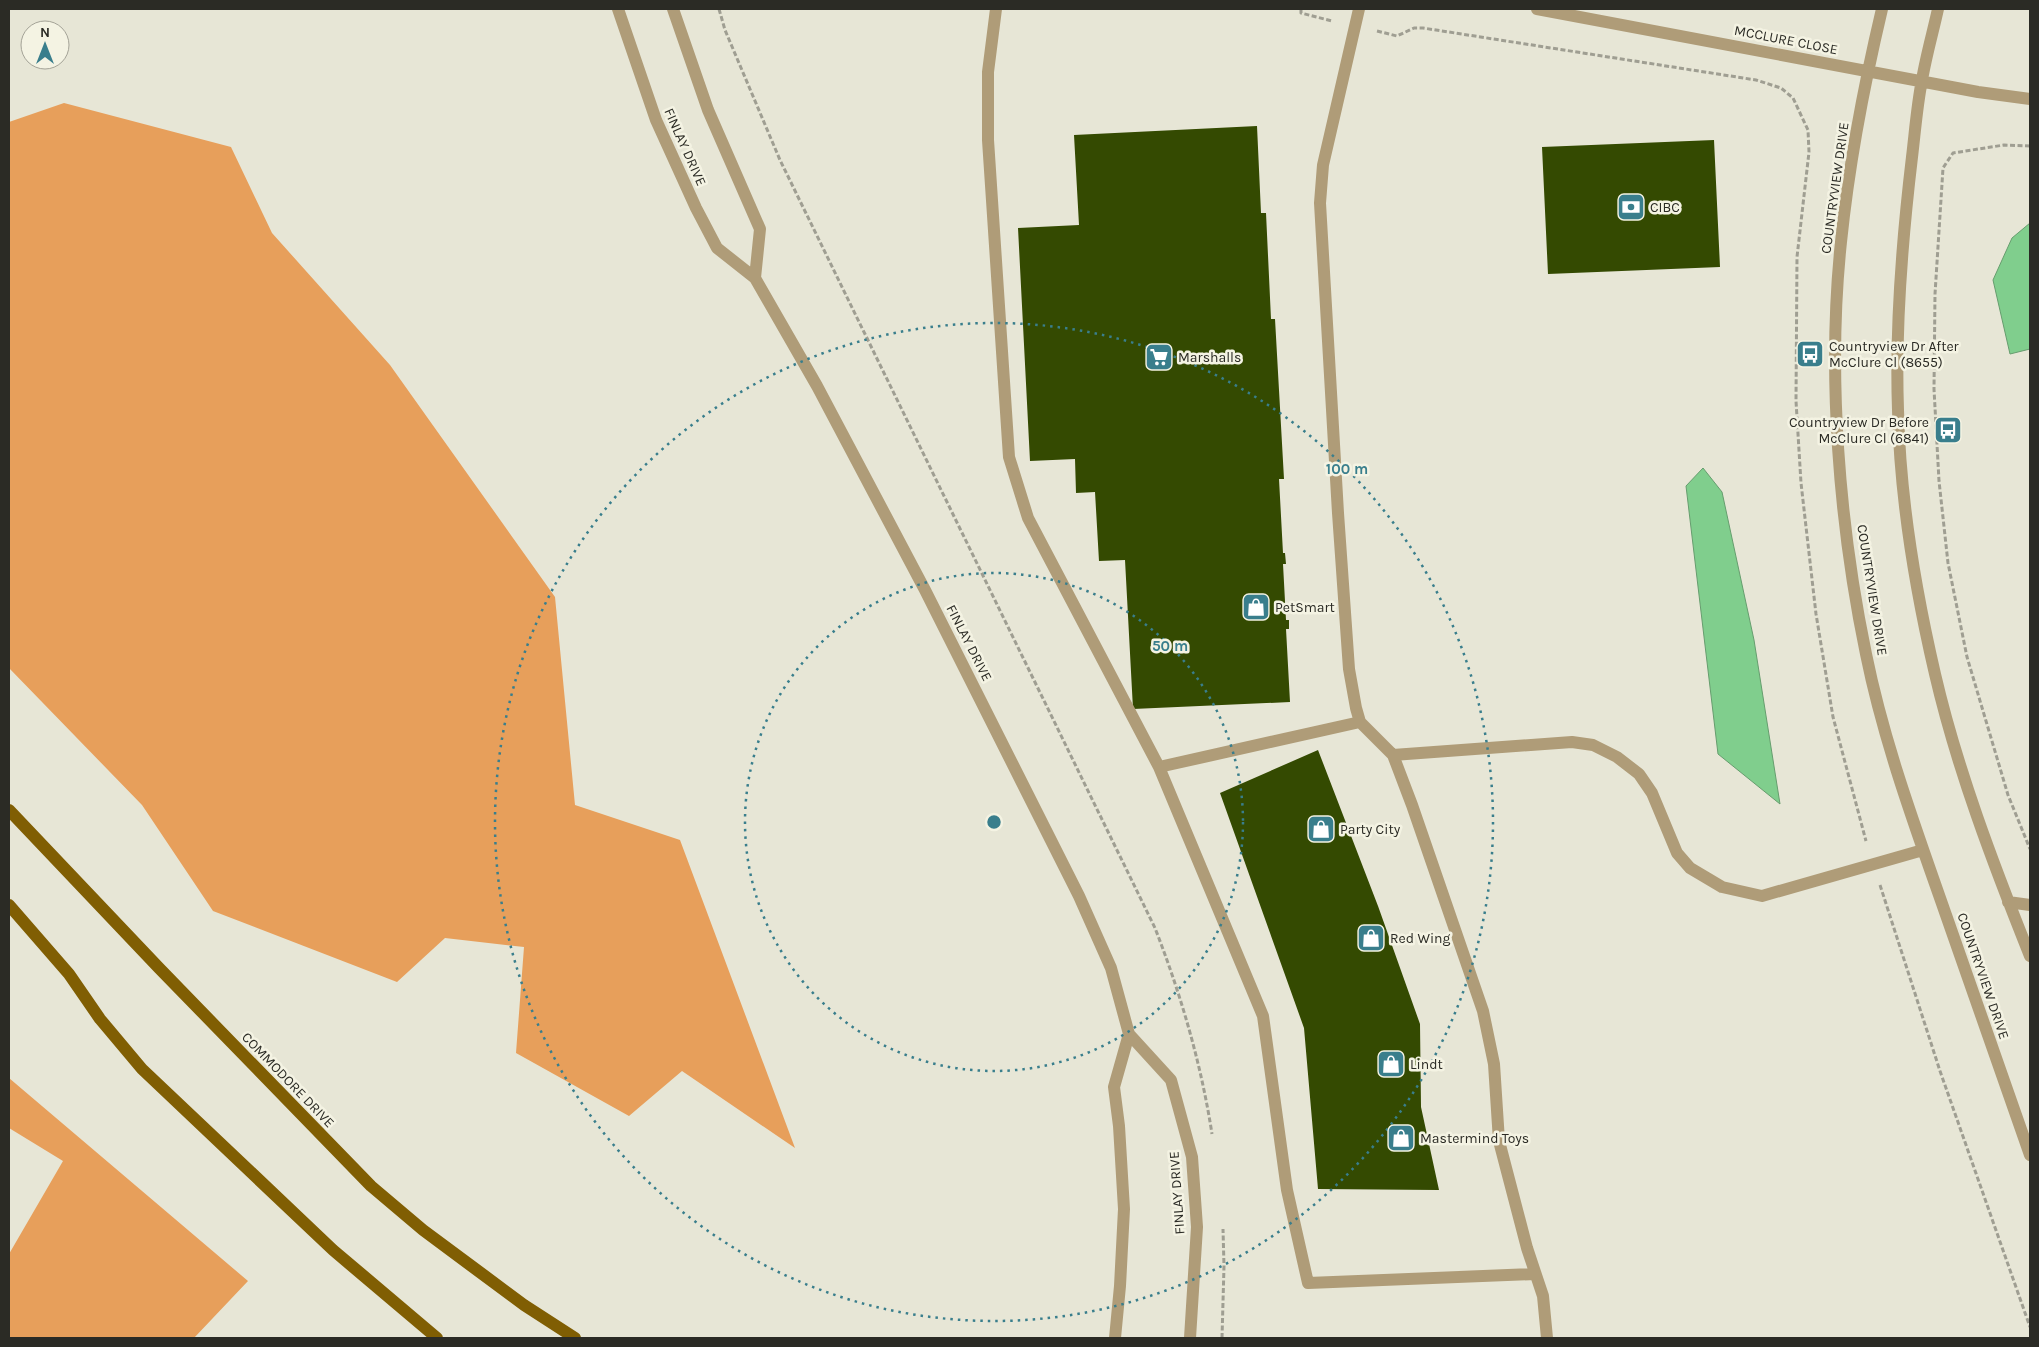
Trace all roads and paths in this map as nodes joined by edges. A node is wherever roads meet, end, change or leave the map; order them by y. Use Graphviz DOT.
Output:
graph roads {
  1 [pos="618,9"];
  2 [pos="673,9"];
  3 [pos="719,9"];
  4 [pos="996,9"];
  5 [pos="1301,9"];
  6 [pos="1359,9"];
  7 [pos="1537,9"];
  8 [pos="1882,9"];
  9 [pos="1938,9"];
  10 [pos="1356,27"];
  11 [pos="1868,71"];
  12 [pos="1922,82"];
  13 [pos="2030,99"];
  14 [pos="2030,146"];
  15 [pos="756,278"];
  16 [pos="1360,722"];
  17 [pos="1393,755"];
  18 [pos="1159,766"];
  19 [pos="9,810"];
  20 [pos="2030,849"];
  21 [pos="1923,850"];
  22 [pos="1872,864"];
  23 [pos="2008,902"];
  24 [pos="9,905"];
  25 [pos="2030,905"];
  26 [pos="2030,956"];
  27 [pos="1129,1034"];
  28 [pos="1213,1139"];
  29 [pos="2030,1155"];
  30 [pos="1223,1227"];
  31 [pos="1535,1274"];
  32 [pos="2030,1327"];
  33 [pos="437,1338"];
  34 [pos="576,1338"];
  35 [pos="1115,1338"];
  36 [pos="1190,1338"];
  37 [pos="1222,1338"];
  38 [pos="1547,1338"];
  1 -- 15 [label="street, FINLAY DRIVE"];
  2 -- 15 [label="street"];
  3 -- 28 [label="path"];
  4 -- 18 [label="street"];
  5 -- 10 [label="path"];
  6 -- 10 [label="street"];
  7 -- 11 [label="street, MCCLURE CLOSE"];
  8 -- 11 [label="street, COUNTRYVIEW DRIVE"];
  9 -- 12 [label="street"];
  10 -- 16 [label="street"];
  10 -- 22 [label="path"];
  11 -- 12 [label="street, MCCLURE CLOSE"];
  11 -- 21 [label="street, COUNTRYVIEW DRIVE"];
  12 -- 13 [label="street, MCCLURE CLOSE"];
  12 -- 23 [label="street"];
  14 -- 20 [label="path"];
  15 -- 27 [label="street, FINLAY DRIVE"];
  16 -- 17 [label="street"];
  16 -- 18 [label="street"];
  17 -- 22 [label="street"];
  17 -- 31 [label="street"];
  18 -- 31 [label="street"];
  19 -- 34 [label="main road, COMMODORE DRIVE"];
  21 -- 22 [label="street"];
  21 -- 29 [label="street, COUNTRYVIEW DRIVE"];
  22 -- 32 [label="path"];
  23 -- 25 [label="street"];
  23 -- 26 [label="street"];
  24 -- 33 [label="main road"];
  27 -- 35 [label="street"];
  27 -- 36 [label="street, FINLAY DRIVE"];
  30 -- 37 [label="path"];
  31 -- 38 [label="street"];
}
